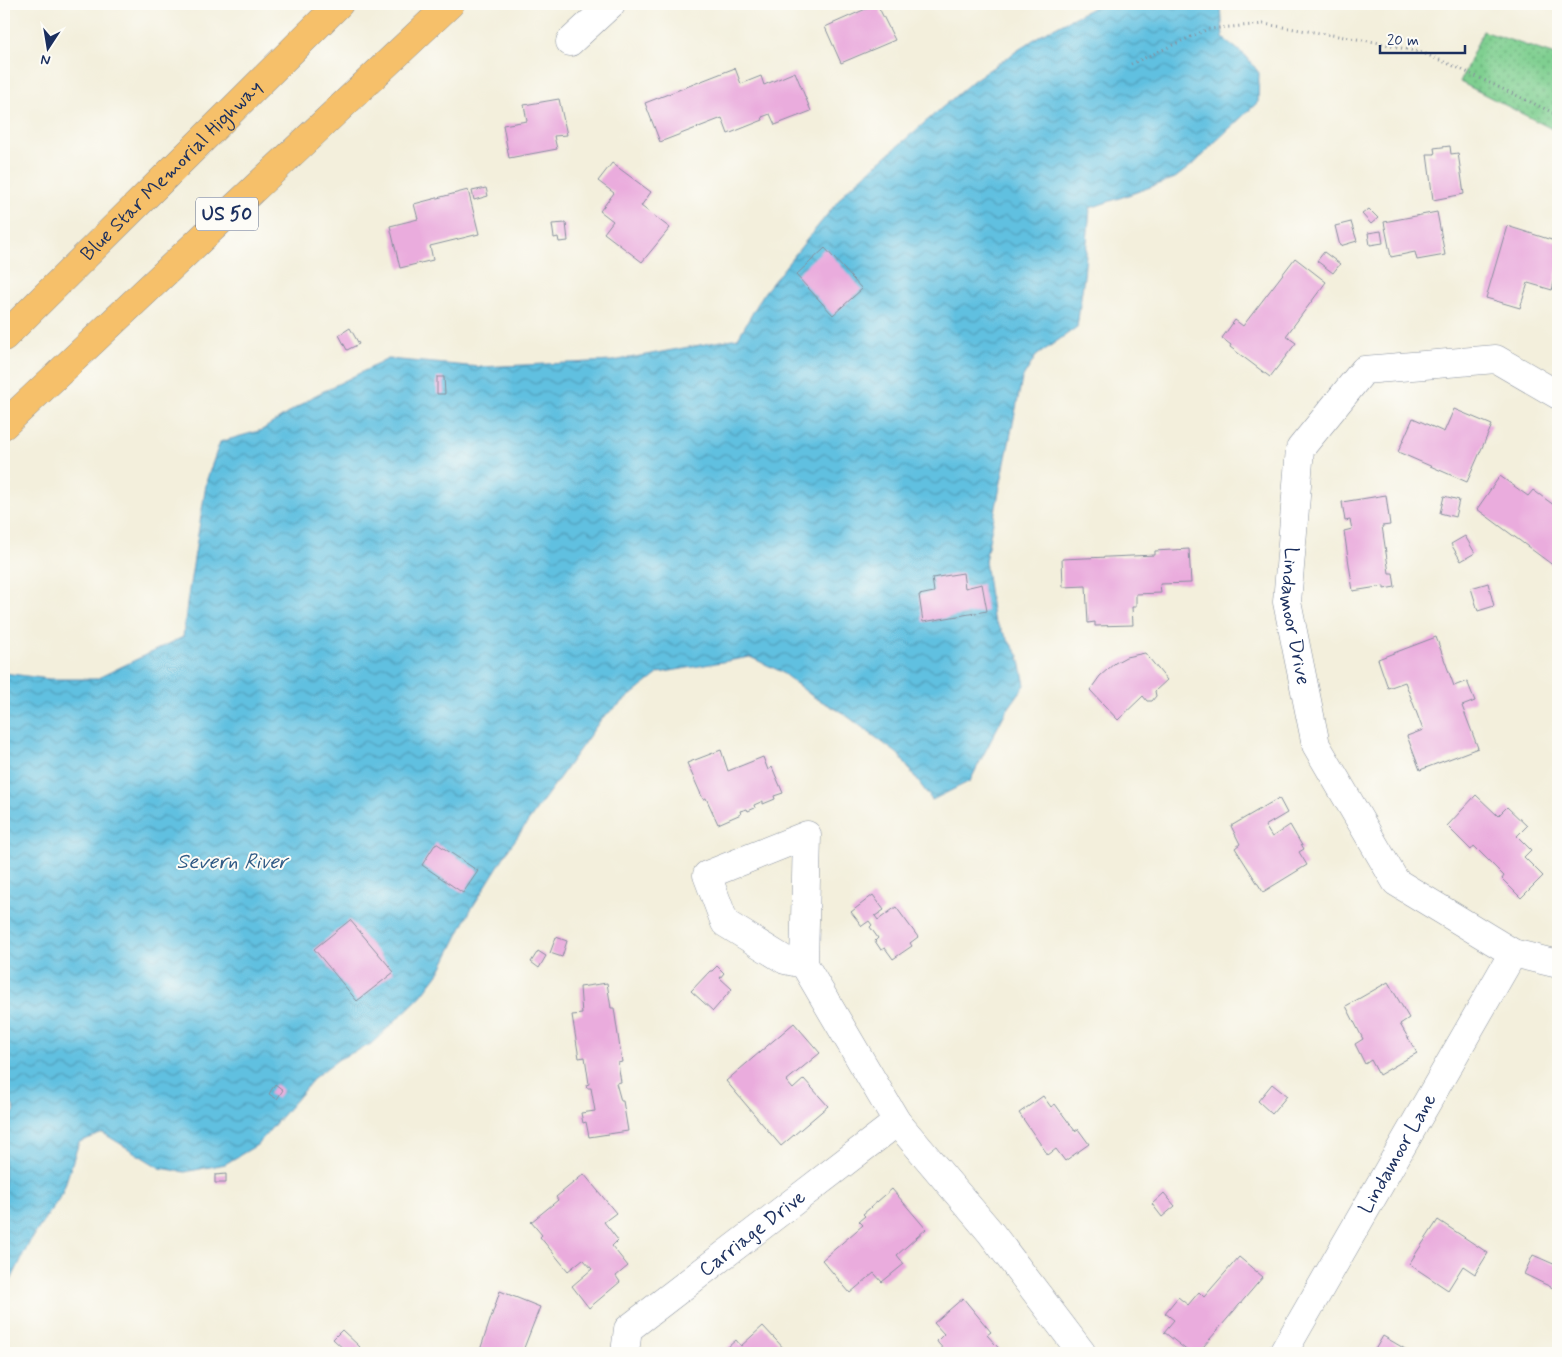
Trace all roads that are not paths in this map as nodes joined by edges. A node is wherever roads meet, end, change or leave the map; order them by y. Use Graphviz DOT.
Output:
graph roads {
  1 [pos="339,4"];
  2 [pos="450,4"];
  3 [pos="611,4"];
  4 [pos="570,42"];
  5 [pos="4,337"];
  6 [pos="1558,395"];
  7 [pos="4,425"];
  8 [pos="1513,953"];
  9 [pos="804,964"];
  10 [pos="1558,964"];
  11 [pos="898,1122"];
  12 [pos="625,1353"];
  13 [pos="1082,1353"];
  14 [pos="1283,1353"];
  1 -- 5 [label="highway, Blue Star Memorial Highway"];
  2 -- 7 [label="highway, US 50"];
  3 -- 4 [label="street"];
  6 -- 8 [label="street, Lindamoor Drive"];
  8 -- 10 [label="street, Lindamoor Drive"];
  8 -- 14 [label="street, Lindamoor Lane"];
  9 -- 9 [label="street"];
  9 -- 11 [label="street"];
  11 -- 12 [label="street, Carriage Drive"];
  11 -- 13 [label="street"];
}
